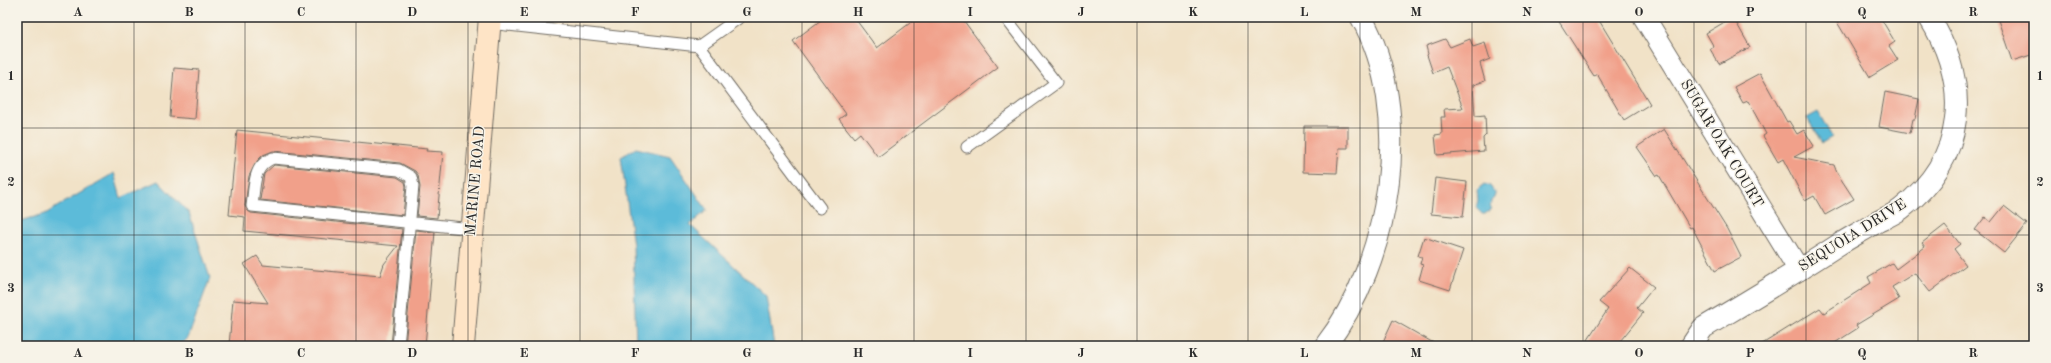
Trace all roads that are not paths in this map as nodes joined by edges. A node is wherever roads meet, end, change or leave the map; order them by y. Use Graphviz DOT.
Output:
graph roads {
  1 [pos="740,17"];
  2 [pos="1005,17"];
  3 [pos="1361,17"];
  4 [pos="1644,17"];
  5 [pos="1929,17"];
  6 [pos="490,20"];
  7 [pos="698,46"];
  8 [pos="967,147"];
  9 [pos="820,208"];
  10 [pos="409,224"];
  11 [pos="472,229"];
  12 [pos="1799,270"];
  13 [pos="398,346"];
  14 [pos="463,346"];
  15 [pos="1325,346"];
  16 [pos="1691,346"];
  1 -- 7 [label="lane"];
  2 -- 8 [label="lane"];
  3 -- 15 [label="street"];
  4 -- 12 [label="street, SUGAR OAK COURT"];
  5 -- 12 [label="street, SEQUOIA DRIVE"];
  6 -- 7 [label="lane"];
  6 -- 11 [label="main road, MARINE ROAD"];
  7 -- 9 [label="lane"];
  10 -- 10 [label="lane"];
  10 -- 11 [label="lane"];
  10 -- 13 [label="lane"];
  11 -- 14 [label="main road, MARINE ROAD"];
  12 -- 16 [label="street, SEQUOIA DRIVE"];
}
